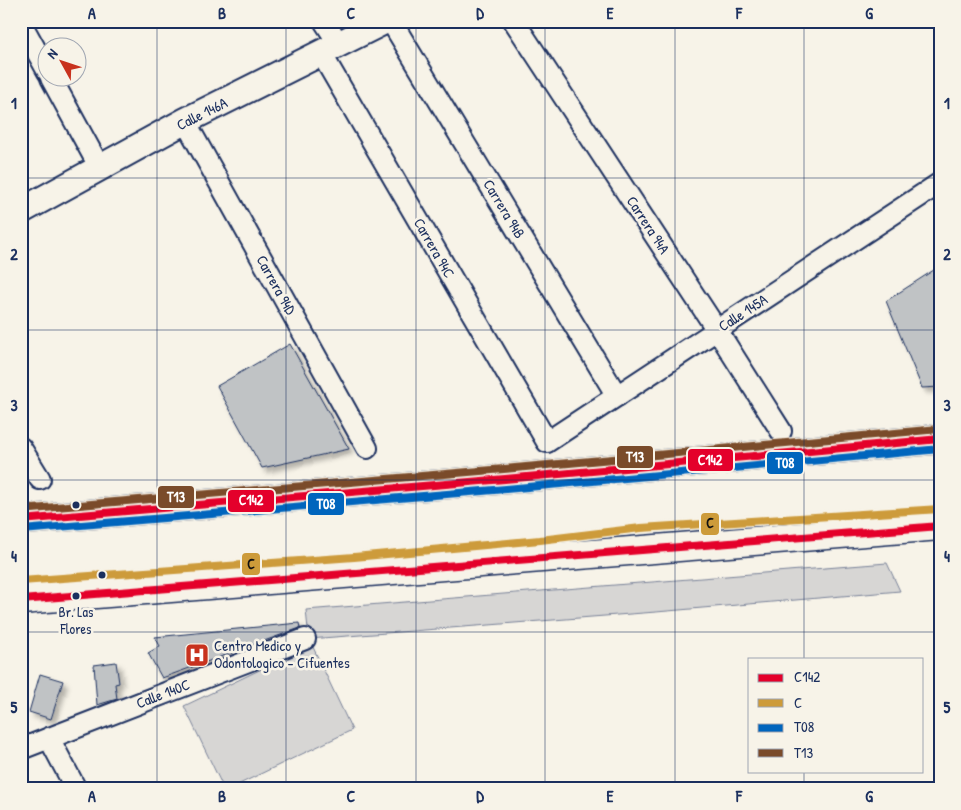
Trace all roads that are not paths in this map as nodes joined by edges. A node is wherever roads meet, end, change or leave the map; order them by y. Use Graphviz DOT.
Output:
graph roads {
  1 [pos="324,21"];
  2 [pos="384,21"];
  3 [pos="391,21"];
  4 [pos="514,21"];
  5 [pos="21,23"];
  6 [pos="330,49"];
  7 [pos="38,54"];
  8 [pos="56,88"];
  9 [pos="185,121"];
  10 [pos="100,168"];
  11 [pos="940,183"];
  12 [pos="21,211"];
  13 [pos="717,330"];
  14 [pos="617,396"];
  15 [pos="780,431"];
  16 [pos="940,439"];
  17 [pos="546,442"];
  18 [pos="21,448"];
  19 [pos="367,448"];
  20 [pos="40,479"];
  21 [pos="21,520"];
  22 [pos="940,526"];
  23 [pos="21,600"];
  24 [pos="305,639"];
  25 [pos="49,738"];
  26 [pos="21,749"];
  27 [pos="76,789"];
  1 -- 6 [label="street, Carrera 94C"];
  2 -- 6 [label="street, Calle 146A"];
  3 -- 14 [label="street, Carrera 94B"];
  4 -- 13 [label="street, Carrera 94A"];
  5 -- 7 [label="street"];
  6 -- 9 [label="street, Calle 146A"];
  6 -- 17 [label="street, Carrera 94C"];
  8 -- 10 [label="street"];
  9 -- 10 [label="street, Calle 146A"];
  9 -- 19 [label="street, Carrera 94D"];
  10 -- 12 [label="street, Calle 146A"];
  11 -- 13 [label="street, Calle 145A"];
  13 -- 14 [label="street, Calle 145A"];
  13 -- 15 [label="street, Carrera 94A"];
  14 -- 17 [label="street, Calle 145A"];
  16 -- 21 [label="main road"];
  18 -- 20 [label="street"];
  22 -- 23 [label="main road"];
  24 -- 25 [label="street, Calle 140C"];
  25 -- 26 [label="street, Calle 140C"];
  25 -- 27 [label="street"];
}
